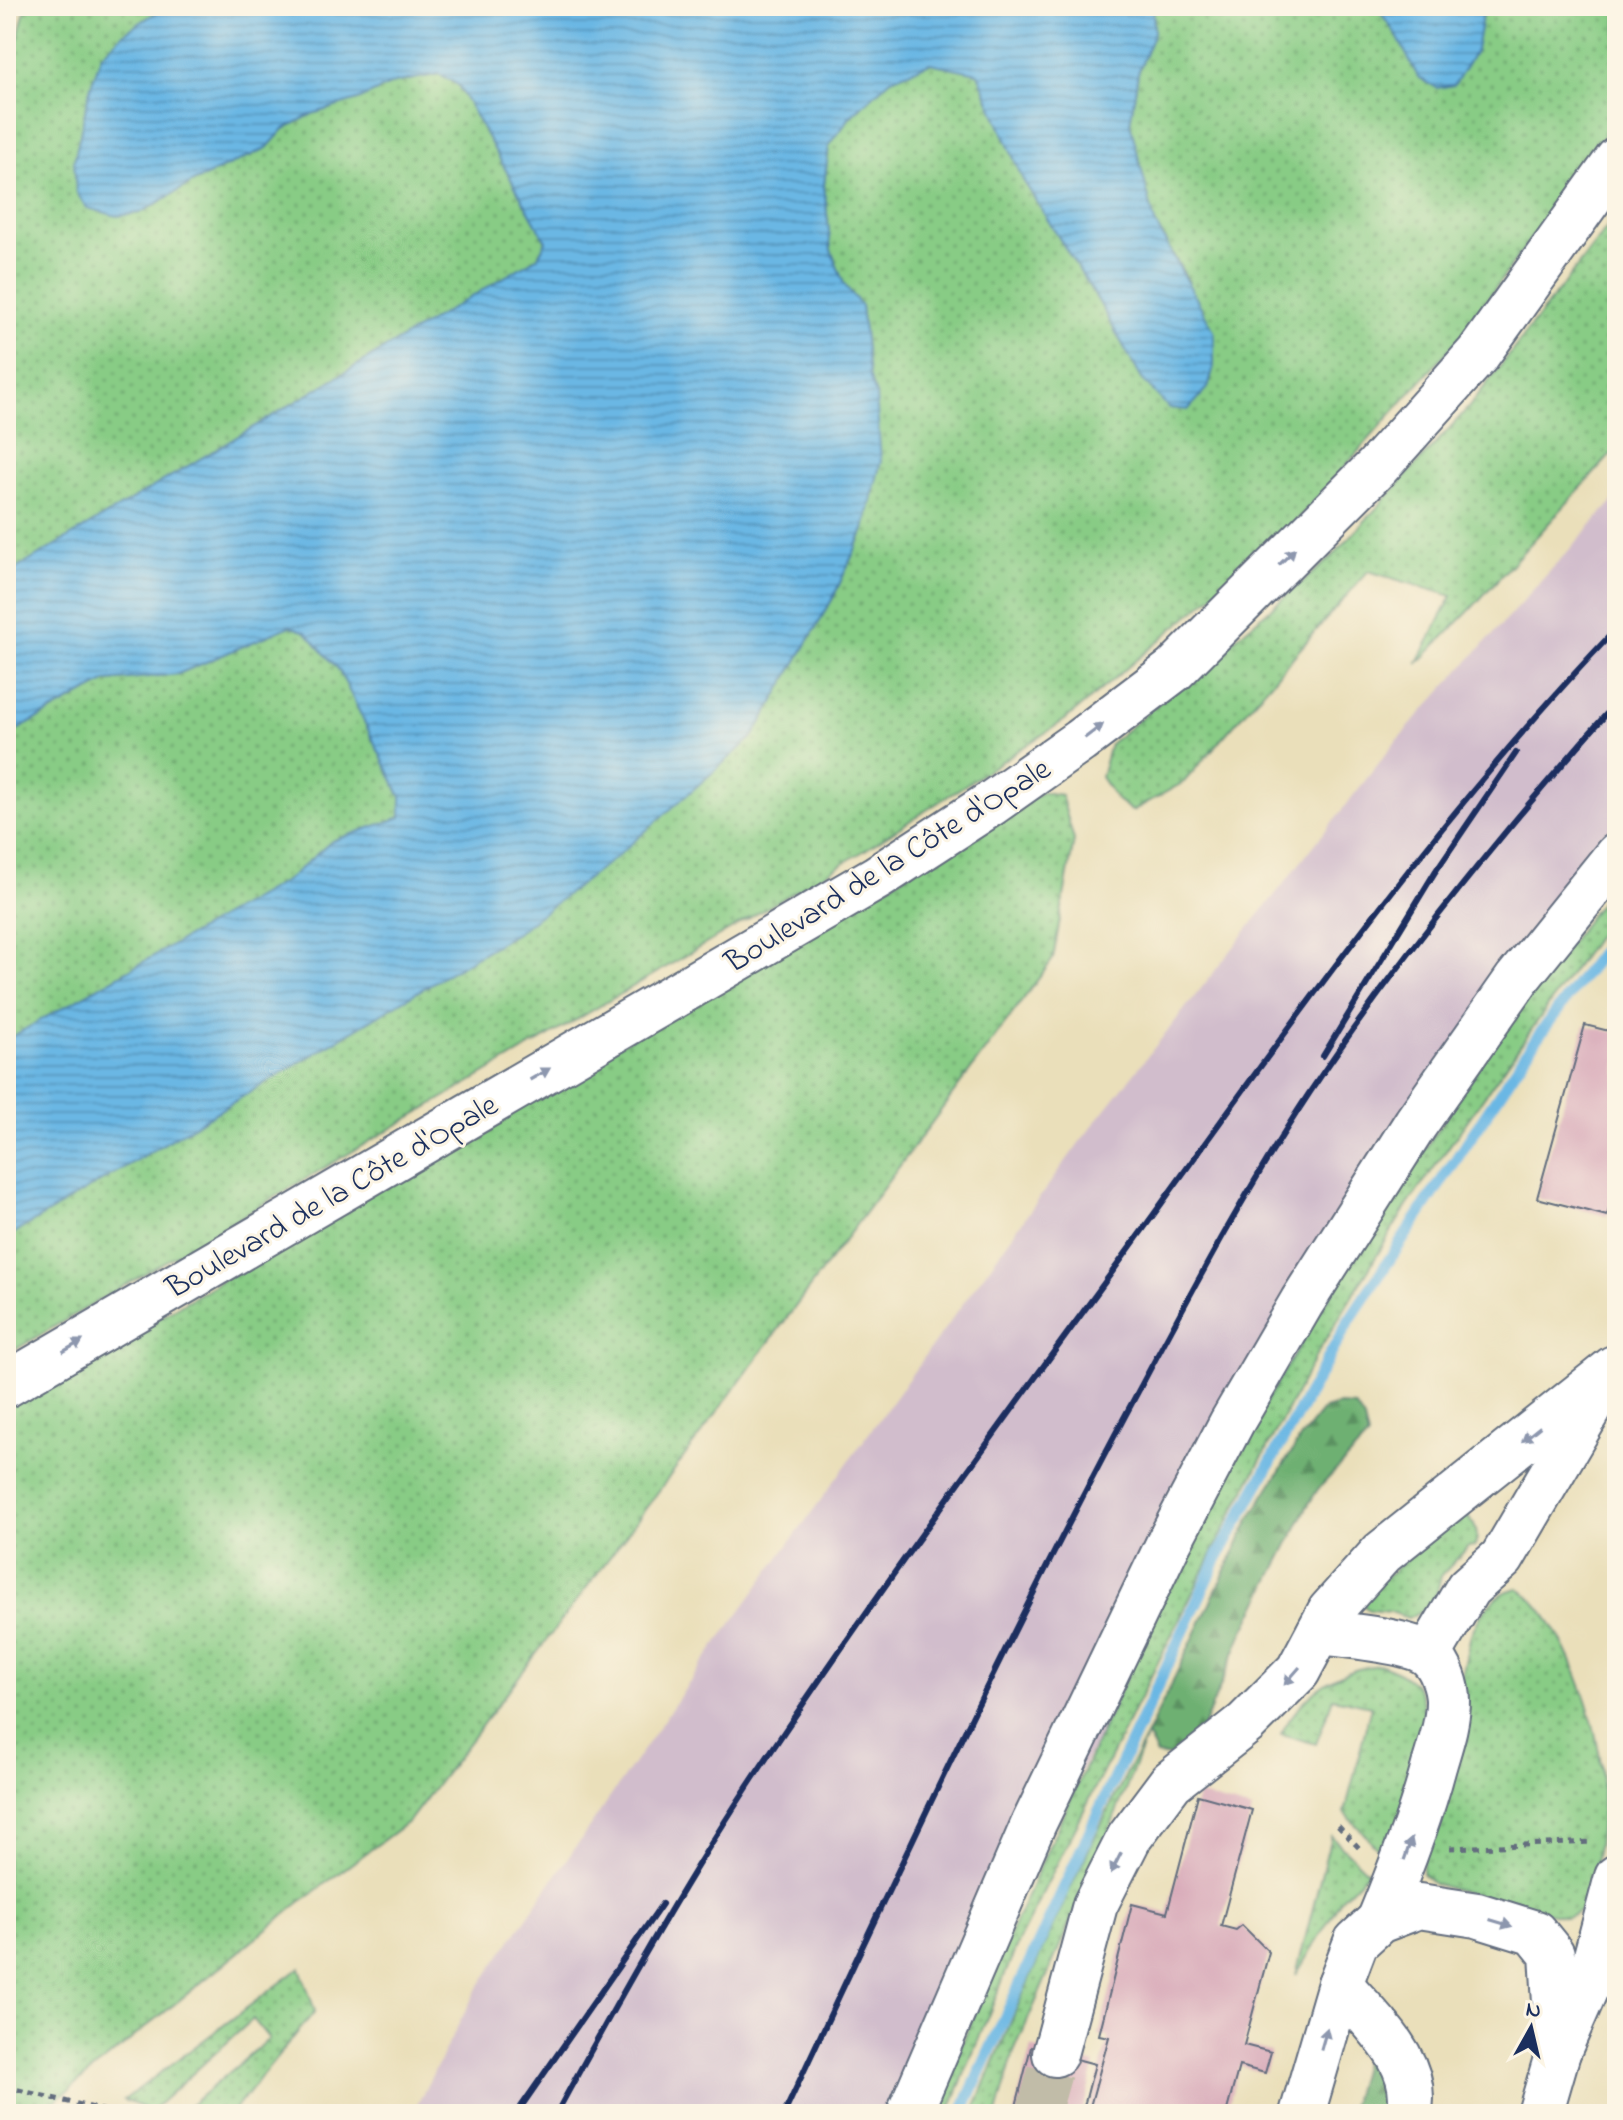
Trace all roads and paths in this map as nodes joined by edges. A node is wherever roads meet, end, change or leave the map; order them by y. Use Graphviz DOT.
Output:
graph roads {
  1 [pos="1617,160"];
  2 [pos="1617,855"];
  3 [pos="1615,1361"];
  4 [pos="6,1385"];
  5 [pos="1617,1430"];
  6 [pos="1319,1632"];
  7 [pos="1429,1654"];
  8 [pos="1338,1826"];
  9 [pos="1405,1857"];
  10 [pos="1607,1860"];
  11 [pos="1379,1921"];
  12 [pos="1340,1984"];
  13 [pos="1558,2052"];
  14 [pos="1055,2054"];
  15 [pos="6,2087"];
  16 [pos="119,2114"];
  17 [pos="909,2114"];
  18 [pos="1302,2114"];
  19 [pos="1409,2114"];
  20 [pos="1540,2114"];
  4 -- 1 [label="lane, Boulevard de la Côte d'Opale, one-way"];
  2 -- 17 [label="lane"];
  3 -- 5 [label="lane"];
  3 -- 6 [label="lane, one-way"];
  3 -- 7 [label="lane"];
  6 -- 7 [label="lane"];
  6 -- 14 [label="lane, one-way"];
  9 -- 7 [label="lane, one-way"];
  8 -- 9 [label="path"];
  9 -- 10 [label="path"];
  9 -- 11 [label="lane"];
  10 -- 13 [label="lane"];
  11 -- 12 [label="lane"];
  11 -- 13 [label="lane, one-way"];
  18 -- 12 [label="lane, one-way"];
  12 -- 19 [label="lane"];
  13 -- 20 [label="lane"];
  15 -- 16 [label="path"];
}
